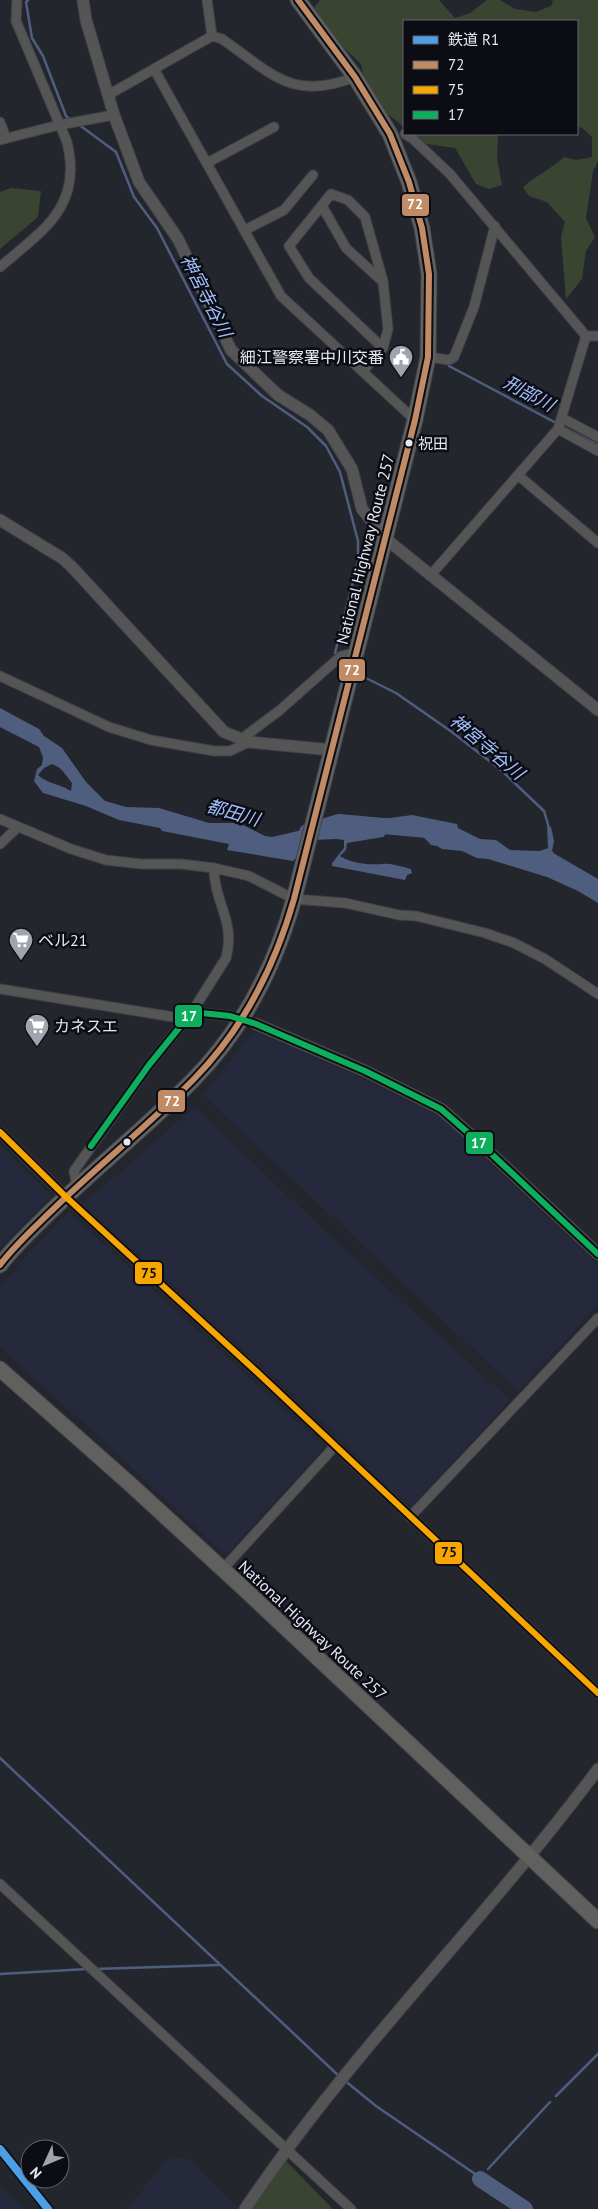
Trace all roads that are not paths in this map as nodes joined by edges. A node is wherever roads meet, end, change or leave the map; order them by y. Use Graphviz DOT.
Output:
graph roads {
  1 [pos="17,0"];
  2 [pos="83,0"];
  3 [pos="207,0"];
  4 [pos="303,2"];
  5 [pos="212,36"];
  6 [pos="154,68"];
  7 [pos="355,77"];
  8 [pos="108,95"];
  9 [pos="114,115"];
  10 [pos="0,122"];
  11 [pos="63,124"];
  12 [pos="274,127"];
  13 [pos="400,134"];
  14 [pos="3,139"];
  15 [pos="207,164"];
  16 [pos="312,175"];
  17 [pos="322,206"];
  18 [pos="495,226"];
  19 [pos="245,230"];
  20 [pos="0,267"];
  21 [pos="383,282"];
  22 [pos="586,336"];
  23 [pos="598,336"];
  24 [pos="383,348"];
  25 [pos="428,358"];
  26 [pos="363,371"];
  27 [pos="415,420"];
  28 [pos="560,424"];
  29 [pos="598,437"];
  30 [pos="598,451"];
  31 [pos="519,476"];
  32 [pos="0,520"];
  33 [pos="386,539"];
  34 [pos="598,543"];
  35 [pos="430,576"];
  36 [pos="357,652"];
  37 [pos="0,676"];
  38 [pos="598,710"];
  39 [pos="245,741"];
  40 [pos="332,750"];
  41 [pos="0,819"];
  42 [pos="18,827"];
  43 [pos="0,844"];
  44 [pos="214,868"];
  45 [pos="295,897"];
  46 [pos="0,989"];
  47 [pos="598,994"];
  48 [pos="189,1016"];
  49 [pos="230,1016"];
  50 [pos="256,1024"];
  51 [pos="0,1132"];
  52 [pos="71,1191"];
  53 [pos="598,1254"];
  54 [pos="0,1265"];
  55 [pos="598,1318"];
  56 [pos="0,1369"];
  57 [pos="335,1446"];
  58 [pos="410,1517"];
  59 [pos="223,1570"];
  60 [pos="598,1693"];
  61 [pos="598,1769"];
  62 [pos="529,1857"];
  63 [pos="0,1884"];
  64 [pos="598,1921"];
  65 [pos="286,2150"];
  66 [pos="246,2209"];
  67 [pos="351,2209"];
  1 -- 11 [label="street"];
  2 -- 8 [label="street"];
  3 -- 5 [label="street"];
  4 -- 7 [label="highway, National Highway Route 257"];
  5 -- 6 [label="street"];
  5 -- 7 [label="street"];
  6 -- 8 [label="street"];
  6 -- 15 [label="street"];
  7 -- 13 [label="highway, National Highway Route 257"];
  8 -- 9 [label="street"];
  9 -- 11 [label="street"];
  9 -- 33 [label="street"];
  10 -- 14 [label="street"];
  11 -- 14 [label="street"];
  11 -- 20 [label="street"];
  12 -- 15 [label="street"];
  13 -- 18 [label="street"];
  13 -- 25 [label="highway, National Highway Route 257"];
  15 -- 19 [label="street"];
  16 -- 19 [label="street"];
  17 -- 21 [label="street"];
  17 -- 21 [label="street"];
  17 -- 24 [label="street"];
  18 -- 22 [label="street"];
  18 -- 25 [label="street"];
  19 -- 26 [label="street"];
  21 -- 24 [label="street"];
  22 -- 23 [label="street"];
  22 -- 28 [label="street"];
  24 -- 26 [label="street"];
  25 -- 27 [label="highway, National Highway Route 257"];
  26 -- 27 [label="street"];
  27 -- 33 [label="highway, National Highway Route 257"];
  28 -- 29 [label="street"];
  28 -- 30 [label="street"];
  28 -- 31 [label="street"];
  31 -- 34 [label="street"];
  31 -- 35 [label="street"];
  32 -- 39 [label="street"];
  33 -- 35 [label="street"];
  33 -- 36 [label="highway, National Highway Route 257"];
  35 -- 38 [label="street"];
  36 -- 39 [label="street"];
  36 -- 40 [label="highway, National Highway Route 257"];
  37 -- 39 [label="street"];
  39 -- 40 [label="street"];
  40 -- 45 [label="highway, National Highway Route 257"];
  41 -- 42 [label="street"];
  42 -- 43 [label="street"];
  42 -- 44 [label="street"];
  44 -- 45 [label="street"];
  44 -- 48 [label="street"];
  45 -- 47 [label="street"];
  45 -- 52 [label="highway, National Highway Route 257"];
  46 -- 48 [label="street"];
  48 -- 49 [label="street"];
  48 -- 52 [label="street"];
  50 -- 53 [label="street"];
  51 -- 52 [label="street"];
  52 -- 54 [label="highway, National Highway Route 257"];
  52 -- 57 [label="street"];
  55 -- 58 [label="street"];
  56 -- 59 [label="highway, National Highway Route 257"];
  57 -- 58 [label="street"];
  57 -- 59 [label="street"];
  58 -- 60 [label="street"];
  59 -- 62 [label="highway, National Highway Route 257"];
  61 -- 62 [label="street"];
  62 -- 64 [label="highway, National Highway Route 257"];
  62 -- 65 [label="street"];
  63 -- 65 [label="street"];
  65 -- 66 [label="street"];
  65 -- 67 [label="street"];
}
